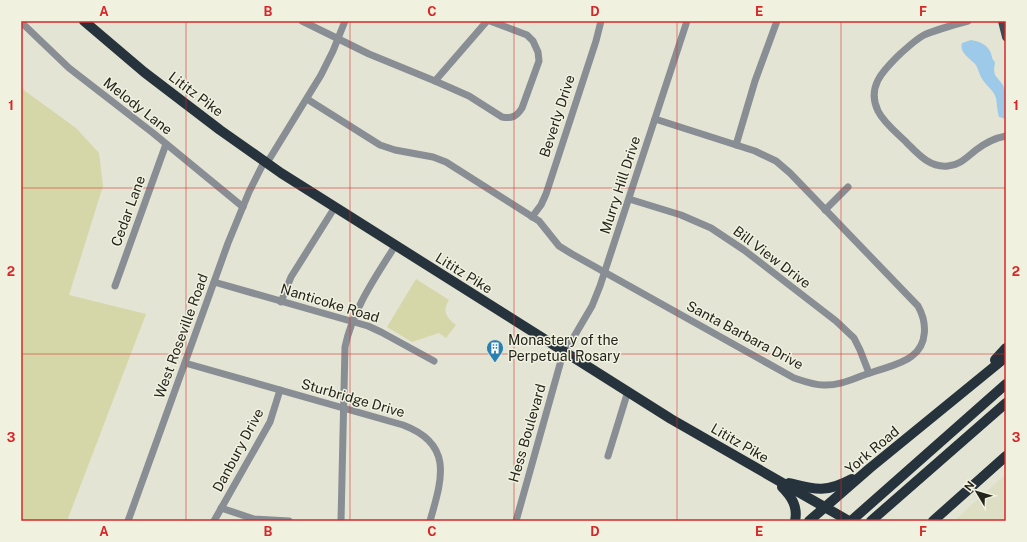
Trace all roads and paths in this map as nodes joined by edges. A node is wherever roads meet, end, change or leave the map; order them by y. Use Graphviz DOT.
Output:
graph roads {
  1 [pos="84,21"];
  2 [pos="302,21"];
  3 [pos="345,21"];
  4 [pos="487,21"];
  5 [pos="490,21"];
  6 [pos="601,21"];
  7 [pos="687,21"];
  8 [pos="777,21"];
  9 [pos="968,21"];
  10 [pos="1002,21"];
  11 [pos="21,22"];
  12 [pos="1006,37"];
  13 [pos="338,40"];
  14 [pos="436,80"];
  15 [pos="307,100"];
  16 [pos="655,119"];
  17 [pos="1006,136"];
  18 [pos="166,144"];
  19 [pos="736,145"];
  20 [pos="266,163"];
  21 [pos="848,187"];
  22 [pos="629,199"];
  23 [pos="243,206"];
  24 [pos="335,207"];
  25 [pos="825,210"];
  26 [pos="532,217"];
  27 [pos="395,246"];
  28 [pos="605,273"];
  29 [pos="214,282"];
  30 [pos="115,286"];
  31 [pos="281,302"];
  32 [pos="352,322"];
  33 [pos="1006,348"];
  34 [pos="565,352"];
  35 [pos="1006,357"];
  36 [pos="434,361"];
  37 [pos="185,364"];
  38 [pos="869,373"];
  39 [pos="1006,384"];
  40 [pos="280,390"];
  41 [pos="628,391"];
  42 [pos="953,401"];
  43 [pos="1006,403"];
  44 [pos="343,408"];
  45 [pos="608,456"];
  46 [pos="1006,456"];
  47 [pos="870,468"];
  48 [pos="775,480"];
  49 [pos="221,508"];
  50 [pos="825,508"];
  51 [pos="128,521"];
  52 [pos="214,521"];
  53 [pos="289,521"];
  54 [pos="341,521"];
  55 [pos="430,521"];
  56 [pos="516,521"];
  57 [pos="794,521"];
  58 [pos="809,521"];
  59 [pos="850,521"];
  60 [pos="871,521"];
  61 [pos="933,521"];
  1 -- 20 [label="highway, Lititz Pike"];
  2 -- 13 [label="street"];
  3 -- 13 [label="street, West Roseville Road"];
  4 -- 14 [label="street"];
  5 -- 14 [label="street"];
  6 -- 26 [label="street, Beverly Drive"];
  7 -- 16 [label="street, Murry Hill Drive"];
  8 -- 19 [label="street"];
  9 -- 17 [label="street"];
  10 -- 12 [label="main road"];
  11 -- 18 [label="street, Melody Lane"];
  13 -- 14 [label="street"];
  13 -- 15 [label="street, West Roseville Road"];
  15 -- 20 [label="street, West Roseville Road"];
  15 -- 26 [label="street, Santa Barbara Drive"];
  16 -- 19 [label="street, Santa Barbara Drive"];
  16 -- 22 [label="street, Murry Hill Drive"];
  18 -- 23 [label="street, Melody Lane"];
  18 -- 30 [label="street, Cedar Lane"];
  19 -- 25 [label="street, Santa Barbara Drive"];
  20 -- 23 [label="street, West Roseville Road"];
  20 -- 24 [label="highway, Lititz Pike"];
  21 -- 25 [label="street"];
  22 -- 28 [label="street, Murry Hill Drive"];
  22 -- 38 [label="street, Bill View Drive"];
  23 -- 29 [label="street, West Roseville Road"];
  24 -- 27 [label="highway, Lititz Pike"];
  24 -- 31 [label="street"];
  25 -- 38 [label="street, Santa Barbara Drive"];
  26 -- 28 [label="street, Santa Barbara Drive"];
  27 -- 32 [label="street"];
  27 -- 34 [label="highway, Lititz Pike"];
  28 -- 34 [label="street, Murry Hill Drive"];
  28 -- 38 [label="street, Santa Barbara Drive"];
  29 -- 31 [label="street, Nanticoke Road"];
  29 -- 37 [label="street, West Roseville Road"];
  31 -- 32 [label="street, Nanticoke Road"];
  32 -- 36 [label="street, Nanticoke Road"];
  32 -- 44 [label="street"];
  33 -- 42 [label="highway"];
  34 -- 41 [label="highway, Lititz Pike"];
  34 -- 56 [label="street, Hess Boulevard"];
  35 -- 42 [label="highway"];
  37 -- 40 [label="street, Sturbridge Drive"];
  37 -- 51 [label="street, West Roseville Road"];
  39 -- 59 [label="highway"];
  40 -- 44 [label="street, Sturbridge Drive"];
  40 -- 49 [label="street, Danbury Drive"];
  41 -- 45 [label="street"];
  41 -- 48 [label="highway, Lititz Pike"];
  42 -- 47 [label="highway, York Road"];
  43 -- 60 [label="highway"];
  44 -- 54 [label="street"];
  44 -- 55 [label="street, Sturbridge Drive"];
  46 -- 61 [label="highway"];
  47 -- 48 [label="highway"];
  47 -- 50 [label="highway, York Road"];
  48 -- 50 [label="highway, Lititz Pike"];
  48 -- 57 [label="highway"];
  49 -- 52 [label="street, Danbury Drive"];
  49 -- 53 [label="street"];
  50 -- 58 [label="highway, York Road"];
  50 -- 59 [label="highway, Lititz Pike"];
}
